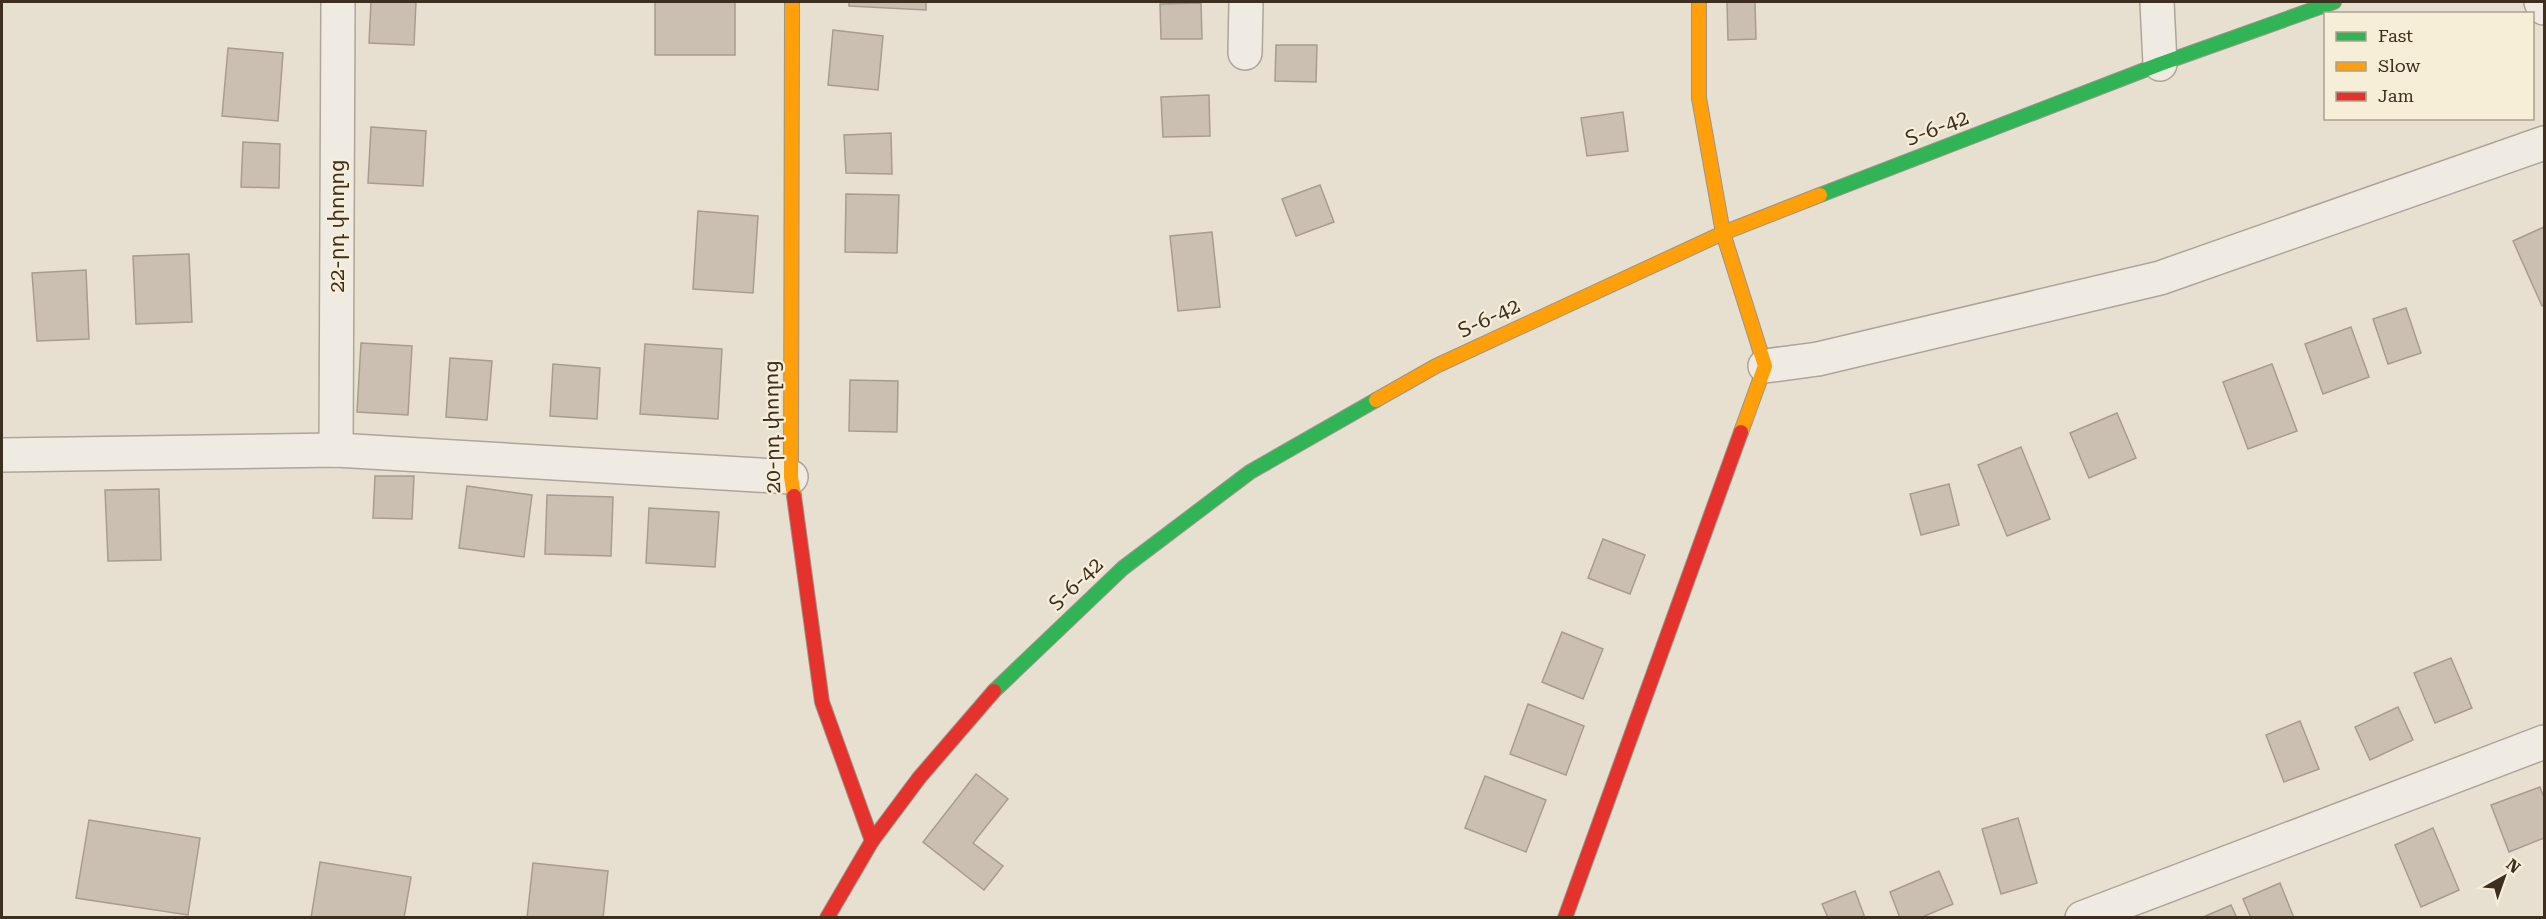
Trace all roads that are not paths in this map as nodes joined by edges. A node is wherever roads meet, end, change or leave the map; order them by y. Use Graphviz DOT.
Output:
graph roads {
  1 [pos="338,2"];
  2 [pos="792,2"];
  3 [pos="1246,2"];
  4 [pos="1699,2"];
  5 [pos="2157,2"];
  6 [pos="2334,2"];
  7 [pos="2541,2"];
  8 [pos="2544,8"];
  9 [pos="1245,53"];
  10 [pos="2160,64"];
  11 [pos="2544,143"];
  12 [pos="1723,233"];
  13 [pos="1765,366"];
  14 [pos="336,450"];
  15 [pos="2,455"];
  16 [pos="791,477"];
  17 [pos="2544,742"];
  18 [pos="872,841"];
  19 [pos="827,918"];
  20 [pos="1565,918"];
  21 [pos="2082,918"];
  1 -- 14 [label="street, 22-րդ փողոց"];
  2 -- 16 [label="street, 20-րդ փողոց"];
  3 -- 9 [label="street"];
  4 -- 12 [label="street"];
  5 -- 10 [label="street"];
  6 -- 10 [label="street, Տ-6-42 / Տ-6-42"];
  7 -- 8 [label="street"];
  10 -- 12 [label="street, Տ-6-42 / Տ-6-42"];
  11 -- 13 [label="street"];
  12 -- 13 [label="street"];
  12 -- 18 [label="street, Տ-6-42 / Տ-6-42"];
  13 -- 20 [label="street"];
  14 -- 15 [label="street"];
  14 -- 16 [label="street"];
  16 -- 18 [label="street, 20-րդ փողոց"];
  17 -- 21 [label="street"];
  18 -- 19 [label="street, Տ-6-42 / Տ-6-42"];
}
